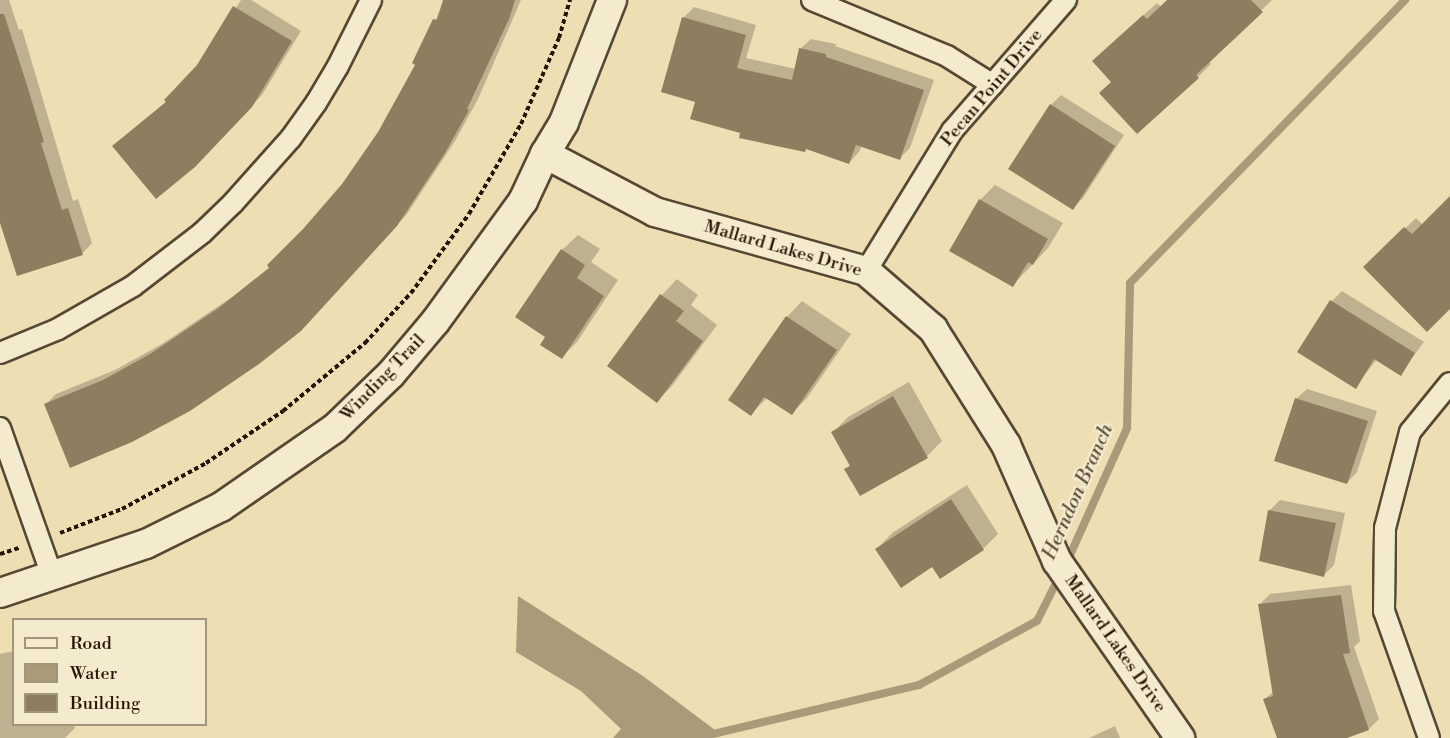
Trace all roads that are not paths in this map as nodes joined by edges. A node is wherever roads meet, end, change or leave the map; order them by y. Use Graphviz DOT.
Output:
graph roads {
  1 [pos="371,0"];
  2 [pos="612,0"];
  3 [pos="812,0"];
  4 [pos="1066,0"];
  5 [pos="993,85"];
  6 [pos="545,154"];
  7 [pos="866,271"];
  8 [pos="0,353"];
  9 [pos="1450,383"];
  10 [pos="0,428"];
  11 [pos="52,576"];
  12 [pos="0,593"];
  13 [pos="1180,738"];
  14 [pos="1429,738"];
  1 -- 8 [label="street"];
  2 -- 6 [label="street, Winding Trail"];
  3 -- 5 [label="street"];
  4 -- 5 [label="street, Pecan Point Drive"];
  5 -- 7 [label="street, Pecan Point Drive"];
  6 -- 7 [label="street, Mallard Lakes Drive"];
  6 -- 11 [label="street, Winding Trail"];
  7 -- 13 [label="street, Mallard Lakes Drive"];
  9 -- 14 [label="street"];
  10 -- 11 [label="street"];
  11 -- 12 [label="street, Winding Trail"];
}
